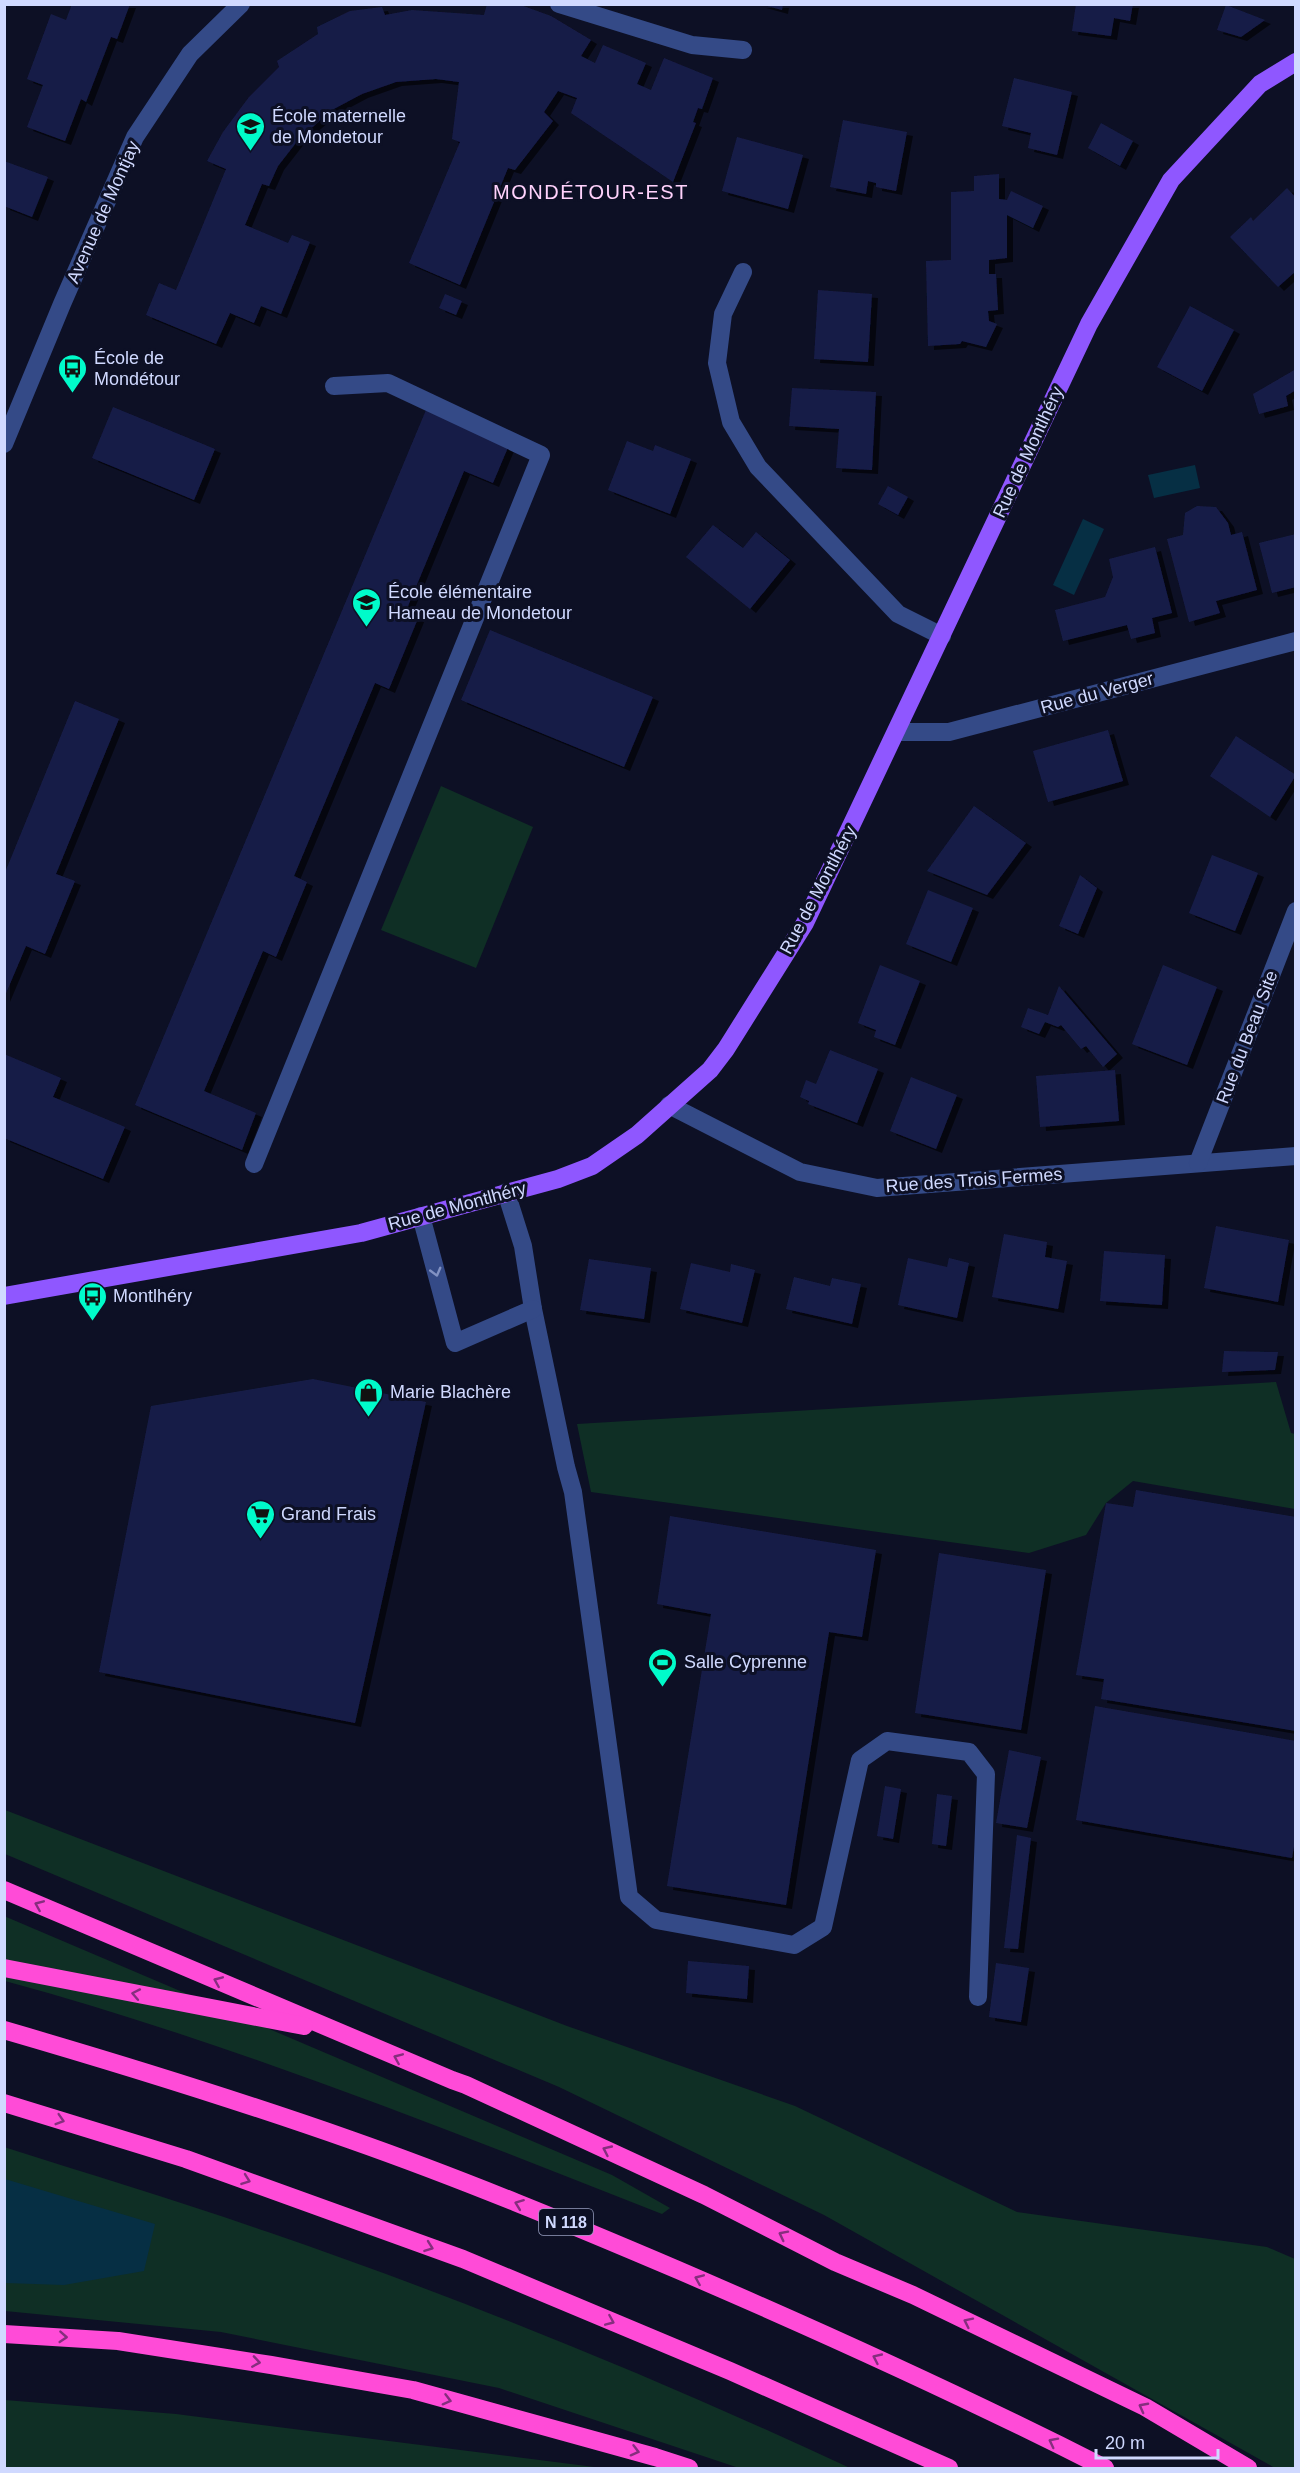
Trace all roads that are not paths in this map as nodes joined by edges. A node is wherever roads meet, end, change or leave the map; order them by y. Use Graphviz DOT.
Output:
graph roads {
  1 [pos="241,4"];
  2 [pos="559,4"];
  3 [pos="743,50"];
  4 [pos="1296,62"];
  5 [pos="743,272"];
  6 [pos="334,386"];
  7 [pos="4,444"];
  8 [pos="942,636"];
  9 [pos="1296,641"];
  10 [pos="897,732"];
  11 [pos="1296,911"];
  12 [pos="669,1105"];
  13 [pos="1296,1156"];
  14 [pos="1198,1163"];
  15 [pos="254,1164"];
  16 [pos="506,1192"];
  17 [pos="421,1216"];
  18 [pos="4,1296"];
  19 [pos="533,1309"];
  20 [pos="4,1890"];
  21 [pos="4,1968"];
  22 [pos="978,1997"];
  23 [pos="4,2030"];
  24 [pos="338,2032"];
  25 [pos="4,2103"];
  26 [pos="4,2334"];
  27 [pos="688,2469"];
  28 [pos="950,2469"];
  29 [pos="1105,2469"];
  30 [pos="1248,2469"];
  1 -- 7 [label="street, Avenue de Montjay"];
  2 -- 3 [label="street"];
  4 -- 8 [label="main road, Rue de Montlhéry"];
  5 -- 8 [label="street"];
  6 -- 15 [label="street"];
  8 -- 10 [label="main road, Rue de Montlhéry"];
  9 -- 10 [label="street, Rue du Verger"];
  10 -- 12 [label="main road, Rue de Montlhéry"];
  11 -- 14 [label="street, Rue du Beau Site"];
  12 -- 14 [label="street, Rue des Trois Fermes"];
  12 -- 16 [label="main road, Rue de Montlhéry"];
  13 -- 14 [label="street, Rue des Trois Fermes"];
  16 -- 17 [label="main road, Rue de Montlhéry"];
  16 -- 19 [label="street"];
  17 -- 18 [label="main road, Rue de Montlhéry"];
  17 -- 19 [label="street, one-way"];
  19 -- 22 [label="street"];
  24 -- 20 [label="highway, one-way"];
  24 -- 21 [label="highway, one-way"];
  29 -- 23 [label="highway, N 118, one-way"];
  30 -- 24 [label="highway, one-way"];
  25 -- 28 [label="highway, one-way"];
  26 -- 27 [label="highway, one-way"];
}
